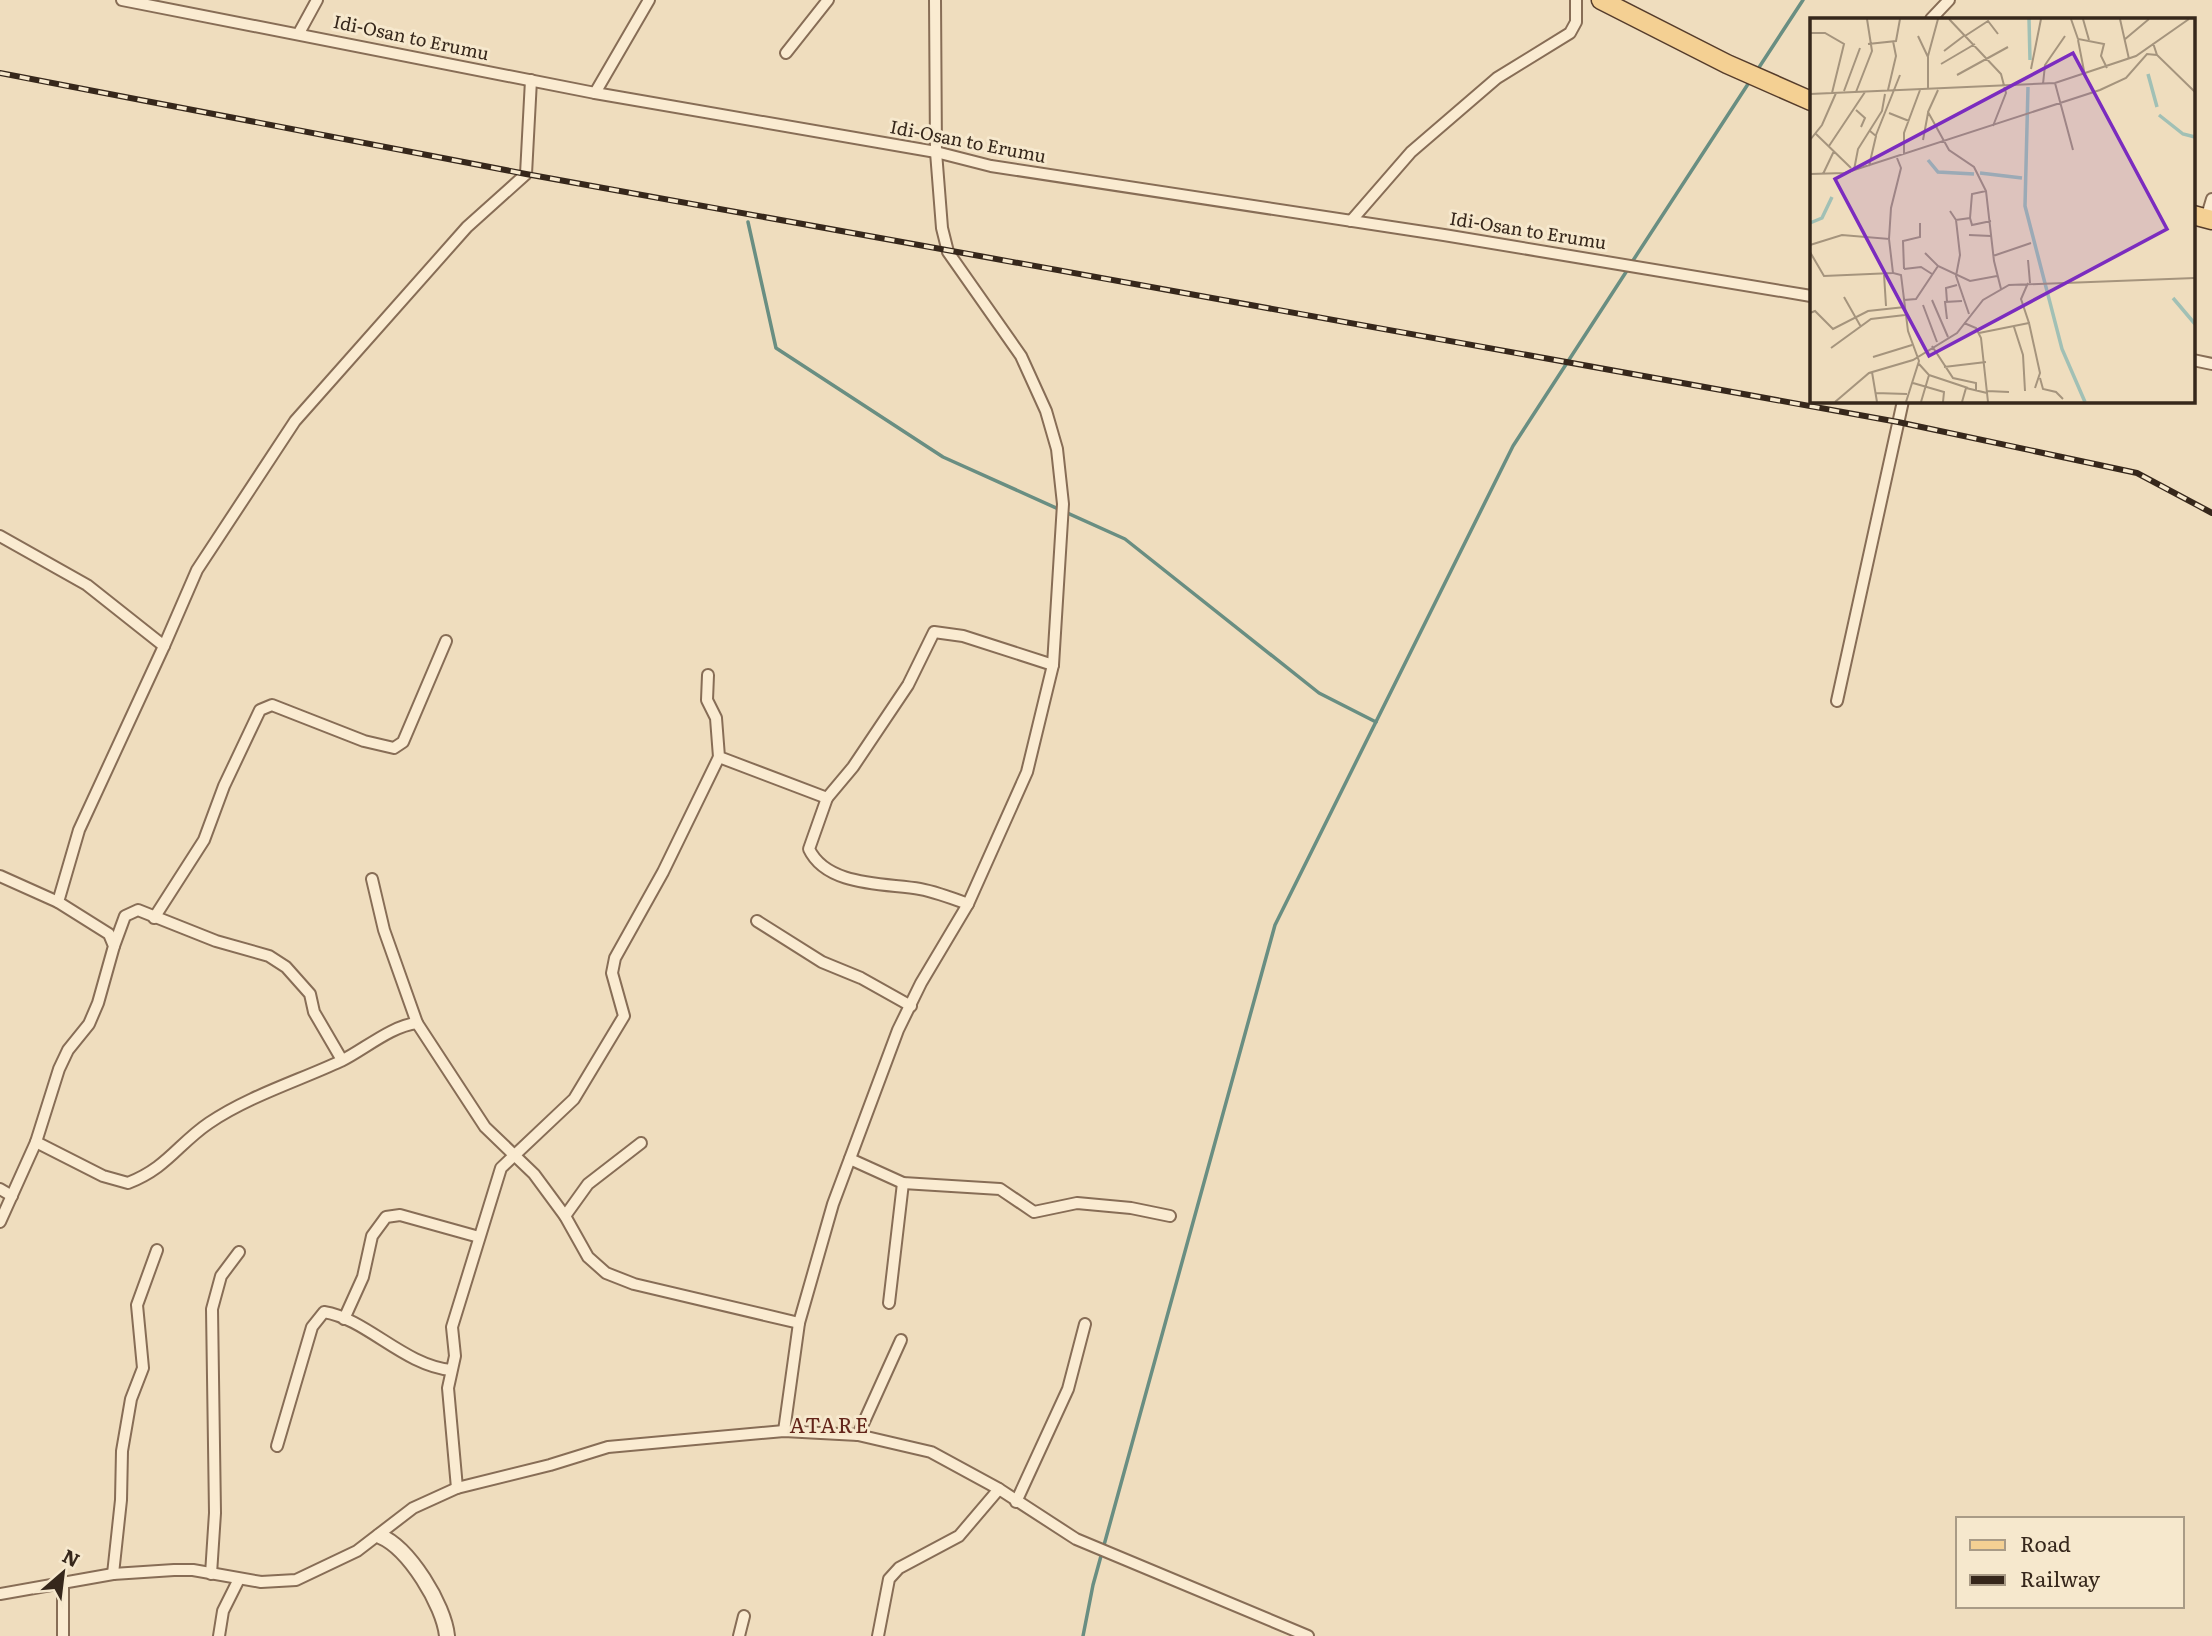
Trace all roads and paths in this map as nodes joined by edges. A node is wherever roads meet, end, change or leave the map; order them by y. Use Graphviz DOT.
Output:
graph roads {
  1 [pos="122,0"];
  2 [pos="317,0"];
  3 [pos="649,0"];
  4 [pos="828,0"];
  5 [pos="935,0"];
  6 [pos="1576,0"];
  7 [pos="1601,0"];
  8 [pos="1949,0"];
  9 [pos="171,5"];
  10 [pos="1932,18"];
  11 [pos="299,33"];
  12 [pos="786,53"];
  13 [pos="531,80"];
  14 [pos="594,93"];
  15 [pos="1810,101"];
  16 [pos="936,152"];
  17 [pos="2212,199"];
  18 [pos="2203,218"];
  19 [pos="1351,221"];
  20 [pos="1810,296"];
  21 [pos="2194,360"];
  22 [pos="2212,364"];
  23 [pos="1903,402"];
  24 [pos="0,536"];
  25 [pos="446,641"];
  26 [pos="164,646"];
  27 [pos="1053,665"];
  28 [pos="708,675"];
  29 [pos="1837,701"];
  30 [pos="719,757"];
  31 [pos="827,798"];
  32 [pos="0,876"];
  33 [pos="372,879"];
  34 [pos="58,902"];
  35 [pos="968,904"];
  36 [pos="154,918"];
  37 [pos="757,921"];
  38 [pos="114,946"];
  39 [pos="911,1006"];
  40 [pos="417,1023"];
  41 [pos="342,1060"];
  42 [pos="36,1142"];
  43 [pos="641,1143"];
  44 [pos="515,1155"];
  45 [pos="849,1159"];
  46 [pos="903,1183"];
  47 [pos="0,1189"];
  48 [pos="12,1195"];
  49 [pos="565,1216"];
  50 [pos="1170,1216"];
  51 [pos="0,1223"];
  52 [pos="479,1237"];
  53 [pos="157,1250"];
  54 [pos="239,1252"];
  55 [pos="889,1303"];
  56 [pos="344,1319"];
  57 [pos="799,1322"];
  58 [pos="1085,1324"];
  59 [pos="901,1340"];
  60 [pos="451,1370"];
  61 [pos="784,1431"];
  62 [pos="858,1435"];
  63 [pos="277,1446"];
  64 [pos="457,1488"];
  65 [pos="999,1489"];
  66 [pos="1016,1502"];
  67 [pos="380,1535"];
  68 [pos="113,1574"];
  69 [pos="211,1574"];
  70 [pos="239,1579"];
  71 [pos="63,1583"];
  72 [pos="0,1594"];
  73 [pos="744,1616"];
  74 [pos="63,1636"];
  75 [pos="219,1636"];
  76 [pos="447,1636"];
  77 [pos="739,1636"];
  78 [pos="878,1636"];
  79 [pos="1308,1636"];
  1 -- 9 [label="street, Idi-Osan to Erumu"];
  2 -- 11 [label="street"];
  3 -- 14 [label="street"];
  4 -- 12 [label="street"];
  5 -- 16 [label="street"];
  6 -- 19 [label="street"];
  7 -- 15 [label="main road"];
  8 -- 10 [label="street"];
  9 -- 11 [label="street, Idi-Osan to Erumu"];
  11 -- 13 [label="street, Idi-Osan to Erumu"];
  13 -- 14 [label="street, Idi-Osan to Erumu"];
  13 -- 26 [label="street"];
  14 -- 16 [label="street, Idi-Osan to Erumu"];
  16 -- 19 [label="street, Idi-Osan to Erumu"];
  16 -- 27 [label="street"];
  17 -- 18 [label="street"];
  19 -- 20 [label="street, Idi-Osan to Erumu"];
  21 -- 22 [label="street"];
  23 -- 29 [label="street"];
  24 -- 26 [label="street"];
  25 -- 36 [label="street"];
  26 -- 34 [label="street"];
  27 -- 31 [label="street"];
  27 -- 35 [label="street"];
  28 -- 30 [label="street"];
  30 -- 31 [label="street"];
  30 -- 44 [label="street"];
  31 -- 35 [label="street"];
  32 -- 34 [label="street"];
  33 -- 40 [label="street"];
  34 -- 38 [label="street"];
  35 -- 39 [label="street"];
  36 -- 38 [label="street"];
  36 -- 41 [label="street"];
  37 -- 39 [label="street"];
  38 -- 42 [label="street"];
  39 -- 45 [label="street"];
  40 -- 41 [label="street"];
  40 -- 44 [label="street"];
  41 -- 42 [label="street"];
  42 -- 48 [label="street"];
  43 -- 49 [label="street"];
  44 -- 49 [label="street"];
  44 -- 52 [label="street"];
  45 -- 46 [label="street"];
  45 -- 57 [label="street"];
  46 -- 50 [label="street"];
  46 -- 55 [label="street"];
  47 -- 48 [label="street"];
  48 -- 51 [label="street"];
  49 -- 57 [label="street"];
  52 -- 56 [label="street"];
  52 -- 60 [label="street"];
  53 -- 68 [label="street"];
  54 -- 69 [label="street"];
  56 -- 60 [label="street"];
  56 -- 63 [label="street"];
  57 -- 61 [label="street"];
  58 -- 66 [label="street"];
  59 -- 62 [label="street"];
  60 -- 64 [label="street"];
  61 -- 62 [label="street"];
  61 -- 64 [label="street"];
  62 -- 65 [label="street"];
  64 -- 67 [label="street"];
  65 -- 66 [label="street"];
  65 -- 78 [label="street"];
  66 -- 79 [label="street"];
  67 -- 70 [label="street"];
  67 -- 76 [label="street"];
  68 -- 69 [label="street"];
  68 -- 71 [label="street"];
  69 -- 70 [label="street"];
  70 -- 75 [label="street"];
  71 -- 72 [label="street"];
  71 -- 74 [label="street"];
  73 -- 77 [label="street"];
}
